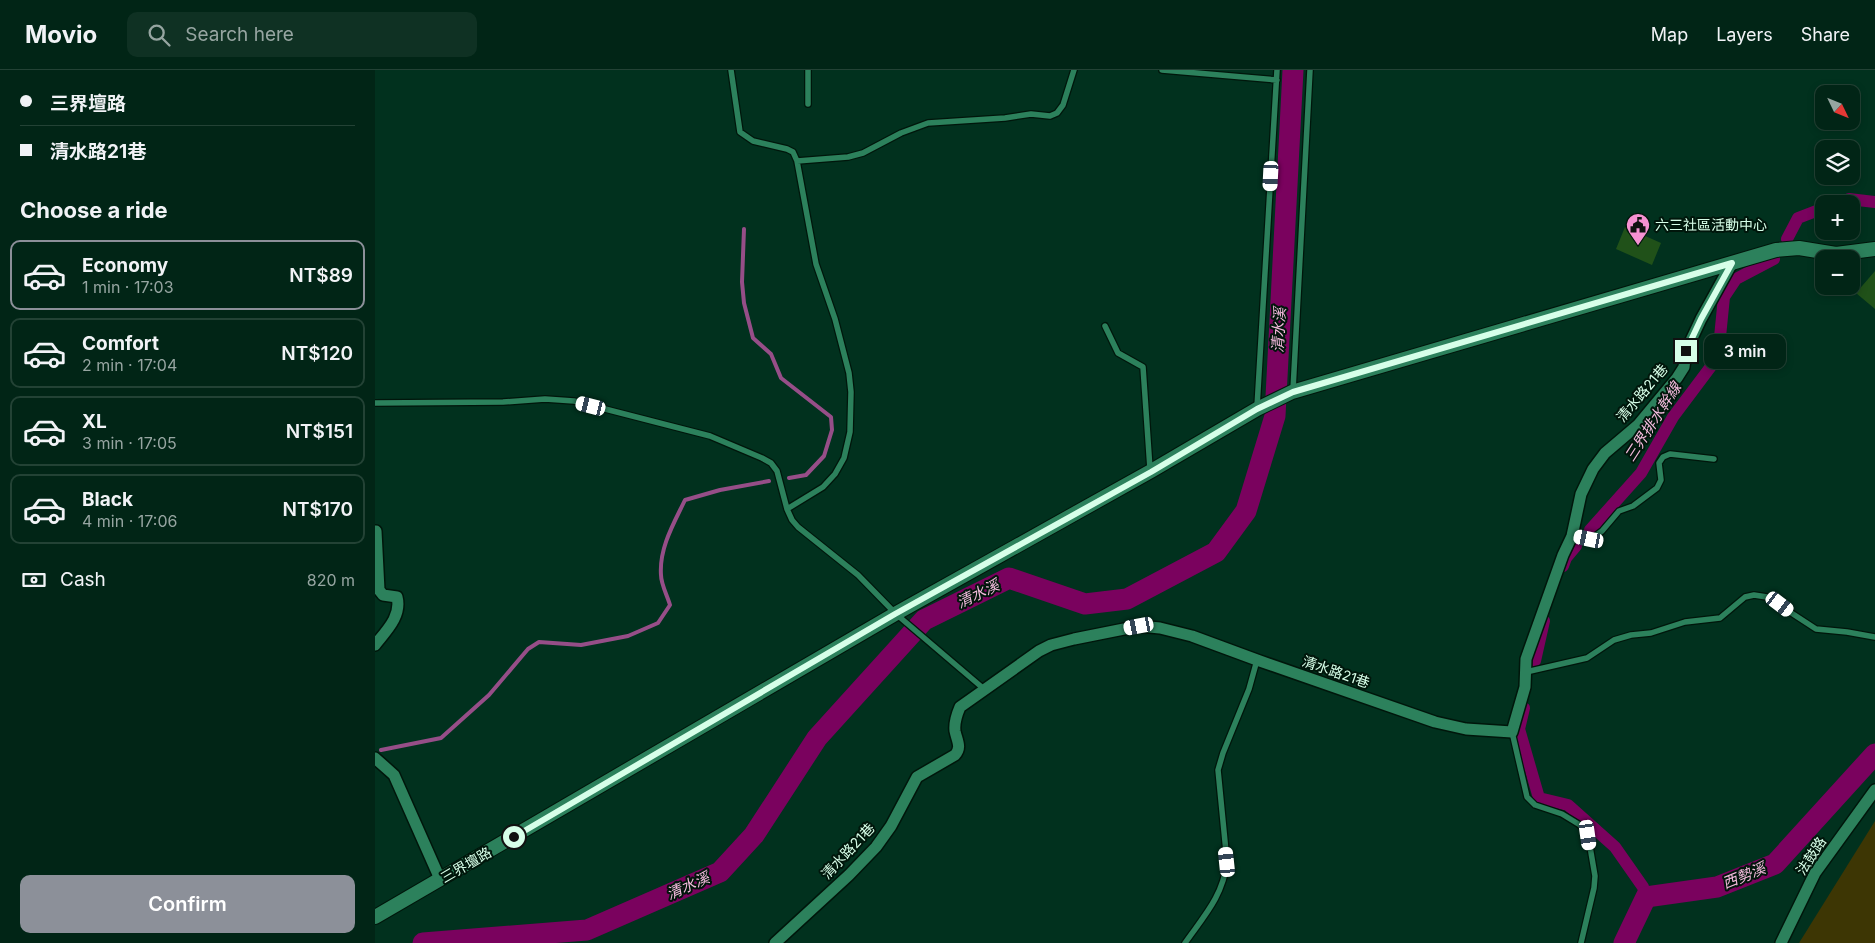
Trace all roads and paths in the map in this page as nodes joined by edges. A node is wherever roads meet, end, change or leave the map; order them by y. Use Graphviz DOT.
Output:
graph roads {
  1 [pos="731,70"];
  2 [pos="808,70"];
  3 [pos="1074,70"];
  4 [pos="1161,70"];
  5 [pos="1277,70"];
  6 [pos="1310,70"];
  7 [pos="1180,71"];
  8 [pos="1277,80"];
  9 [pos="808,104"];
  10 [pos="797,161"];
  11 [pos="1875,249"];
  12 [pos="1732,263"];
  13 [pos="1105,326"];
  14 [pos="1293,392"];
  15 [pos="375,403"];
  16 [pos="1257,408"];
  17 [pos="1714,459"];
  18 [pos="1151,472"];
  19 [pos="787,508"];
  20 [pos="376,531"];
  21 [pos="1572,536"];
  22 [pos="895,614"];
  23 [pos="1875,636"];
  24 [pos="375,645"];
  25 [pos="1257,660"];
  26 [pos="1525,672"];
  27 [pos="984,689"];
  28 [pos="1512,732"];
  29 [pos="375,758"];
  30 [pos="1875,790"];
  31 [pos="440,879"];
  32 [pos="375,916"];
  33 [pos="775,943"];
  34 [pos="1185,943"];
  35 [pos="1581,943"];
  36 [pos="1781,943"];
  1 -- 10 [label="lane"];
  2 -- 9 [label="lane"];
  3 -- 10 [label="lane"];
  4 -- 7 [label="lane"];
  5 -- 8 [label="lane"];
  6 -- 14 [label="lane"];
  7 -- 8 [label="lane"];
  8 -- 16 [label="lane"];
  10 -- 19 [label="lane"];
  11 -- 12 [label="street"];
  12 -- 14 [label="street"];
  12 -- 21 [label="street, 清水路21巷"];
  13 -- 18 [label="lane"];
  14 -- 16 [label="street, 三界壇路"];
  15 -- 19 [label="lane"];
  16 -- 18 [label="street, 三界壇路"];
  17 -- 21 [label="lane"];
  18 -- 22 [label="street, 三界壇路"];
  19 -- 22 [label="lane"];
  20 -- 24 [label="street"];
  21 -- 26 [label="street, 清水路21巷"];
  22 -- 27 [label="lane"];
  22 -- 31 [label="street, 三界壇路"];
  23 -- 26 [label="lane"];
  25 -- 27 [label="street, 清水路21巷"];
  25 -- 28 [label="street, 清水路21巷"];
  25 -- 34 [label="lane"];
  26 -- 28 [label="street, 清水路21巷"];
  27 -- 33 [label="street, 清水路21巷"];
  28 -- 35 [label="lane"];
  29 -- 31 [label="street"];
  30 -- 36 [label="street, 法鼓路"];
  31 -- 32 [label="street, 三界壇路"];
}
